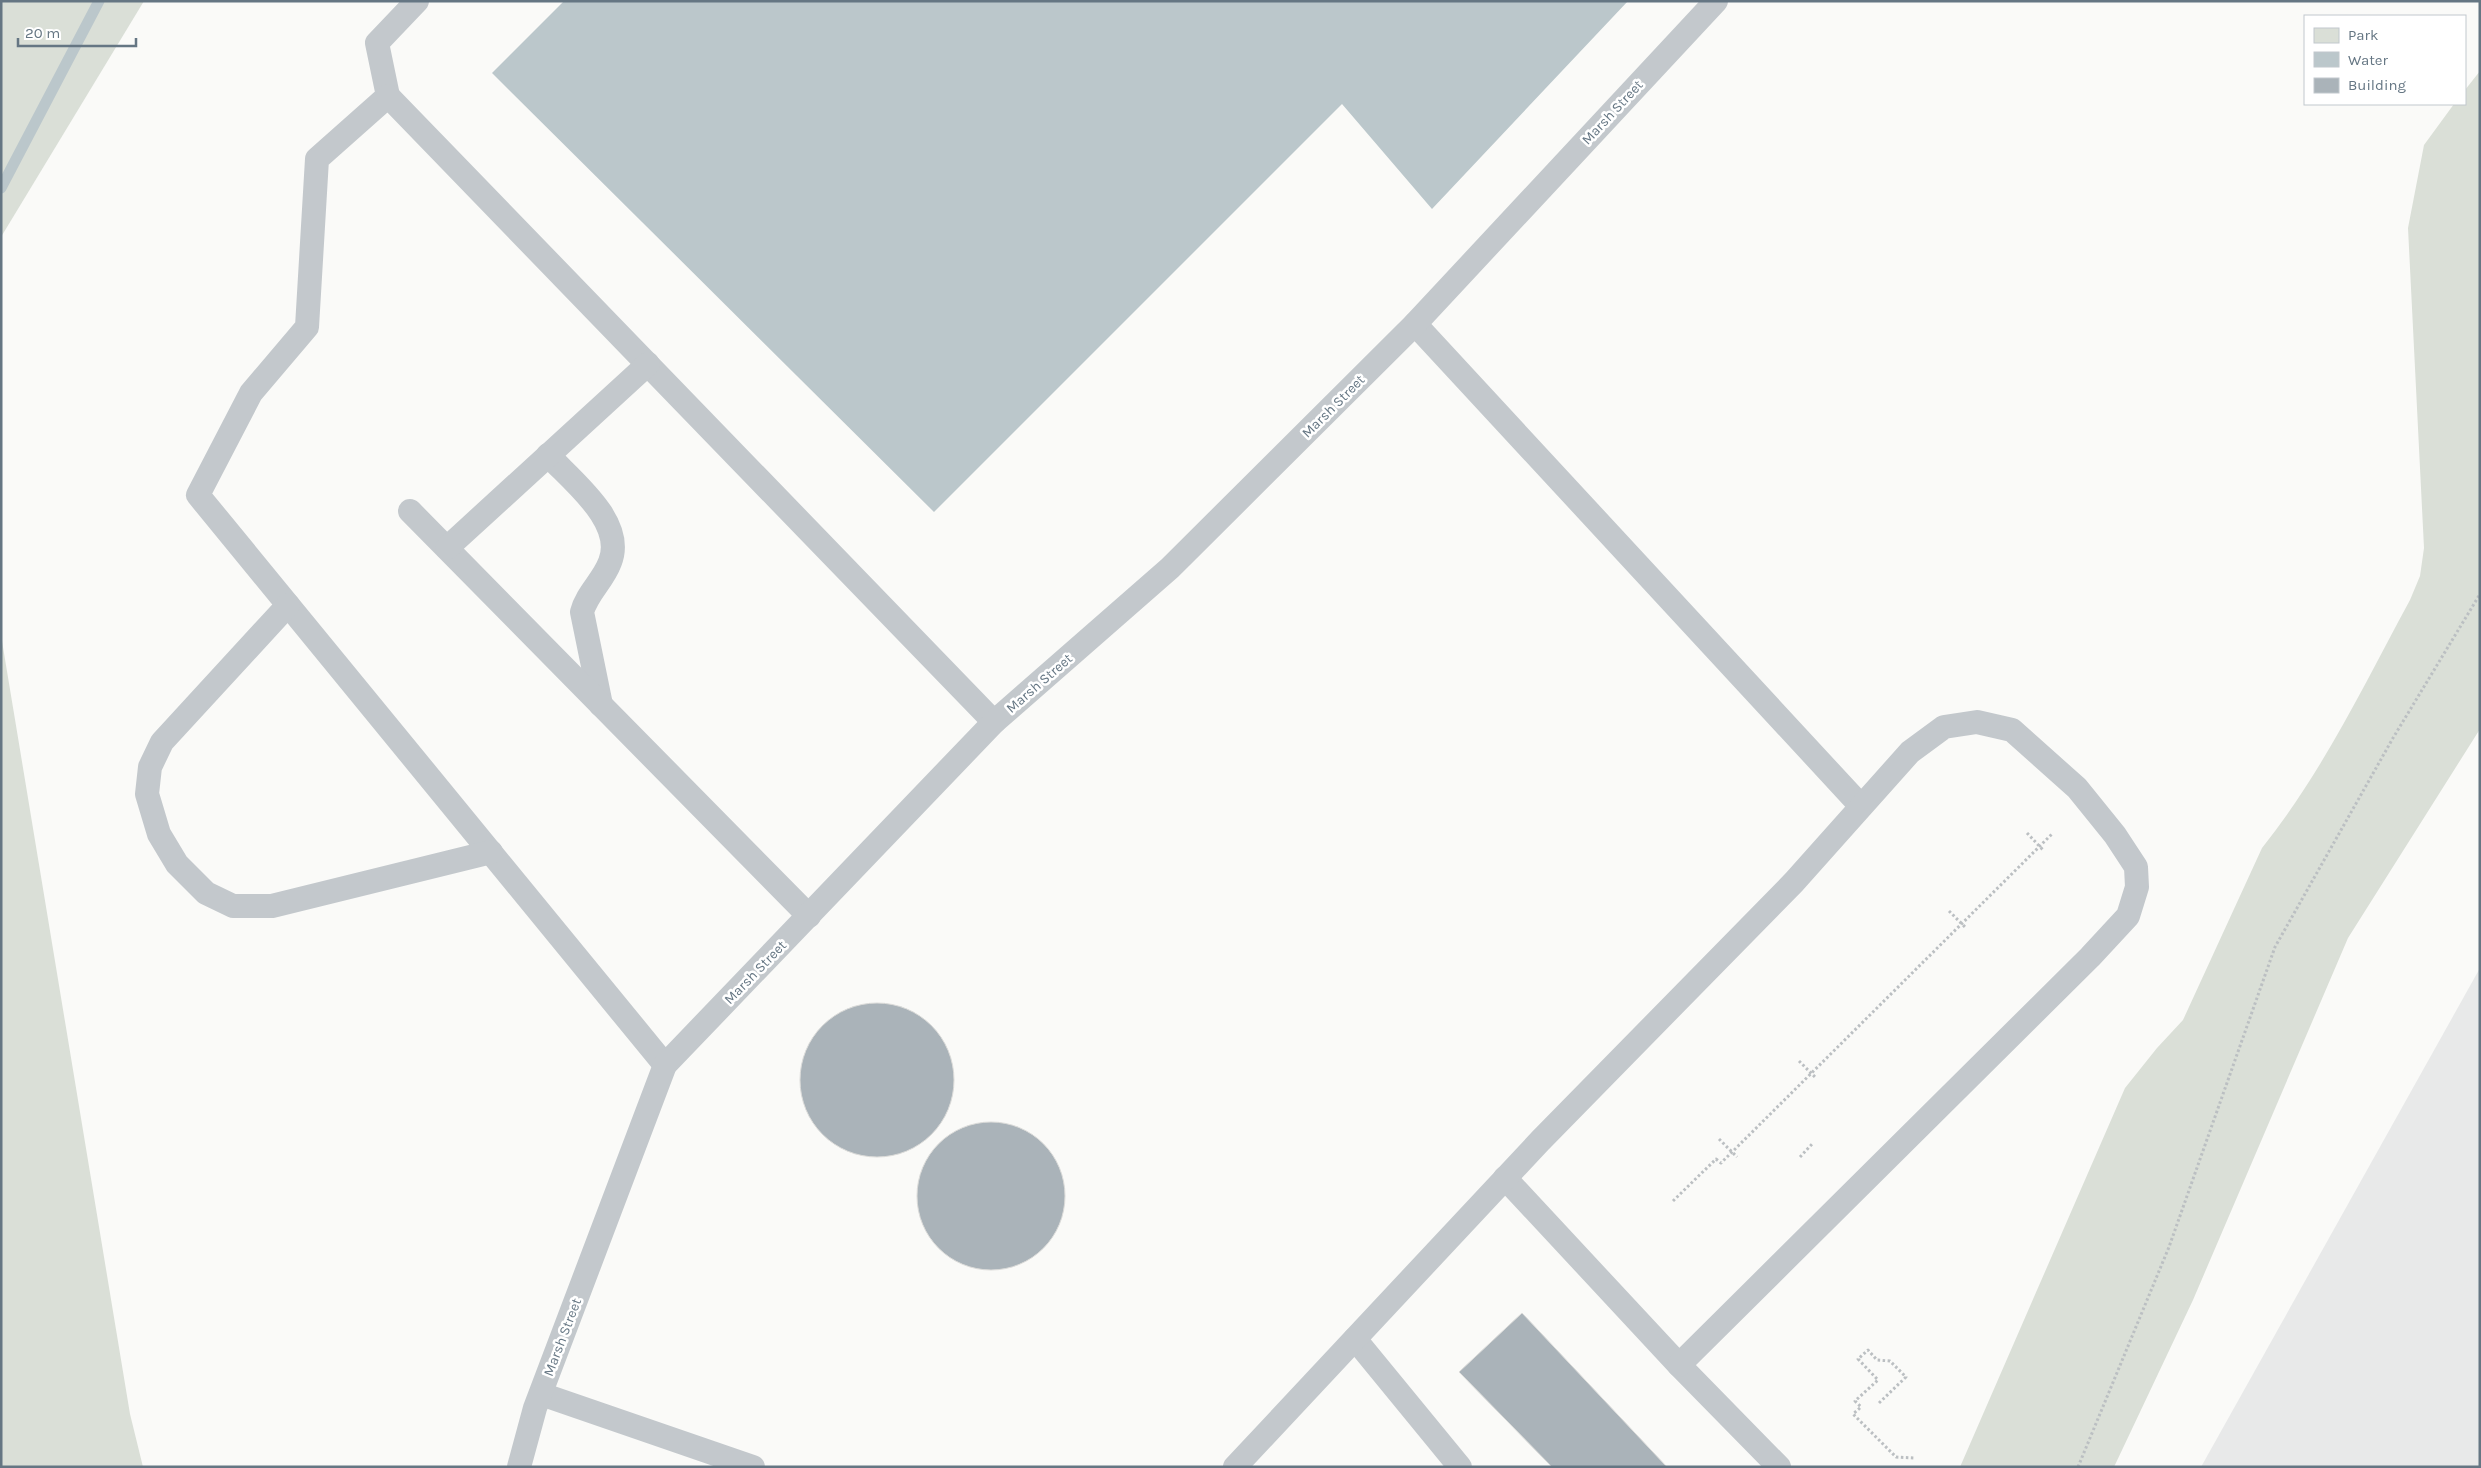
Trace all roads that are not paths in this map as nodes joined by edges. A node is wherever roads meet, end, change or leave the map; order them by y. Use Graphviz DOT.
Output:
graph roads {
  1 [pos="417,1"];
  2 [pos="1716,1"];
  3 [pos="388,96"];
  4 [pos="1416,324"];
  5 [pos="648,364"];
  6 [pos="548,455"];
  7 [pos="410,512"];
  8 [pos="446,548"];
  9 [pos="288,605"];
  10 [pos="601,704"];
  11 [pos="994,722"];
  12 [pos="1860,805"];
  13 [pos="491,852"];
  14 [pos="809,916"];
  15 [pos="665,1065"];
  16 [pos="1505,1178"];
  17 [pos="1355,1339"];
  18 [pos="1679,1365"];
  19 [pos="540,1394"];
  20 [pos="518,1467"];
  21 [pos="754,1467"];
  22 [pos="1236,1467"];
  23 [pos="1460,1467"];
  24 [pos="1780,1467"];
  1 -- 3 [label="lane"];
  2 -- 4 [label="lane, Marsh Street"];
  3 -- 5 [label="lane"];
  3 -- 9 [label="lane"];
  4 -- 11 [label="lane, Marsh Street"];
  4 -- 12 [label="lane"];
  5 -- 6 [label="lane"];
  5 -- 11 [label="lane"];
  6 -- 8 [label="lane"];
  6 -- 10 [label="lane"];
  7 -- 8 [label="lane"];
  8 -- 10 [label="lane"];
  9 -- 13 [label="lane"];
  9 -- 13 [label="lane"];
  10 -- 14 [label="lane"];
  11 -- 14 [label="lane, Marsh Street"];
  12 -- 16 [label="lane"];
  12 -- 18 [label="lane"];
  13 -- 15 [label="lane"];
  14 -- 15 [label="lane, Marsh Street"];
  15 -- 19 [label="lane, Marsh Street"];
  16 -- 17 [label="lane"];
  16 -- 18 [label="lane"];
  17 -- 22 [label="lane"];
  17 -- 23 [label="lane"];
  18 -- 24 [label="lane"];
  19 -- 20 [label="lane, Marsh Street"];
  19 -- 21 [label="lane"];
}
